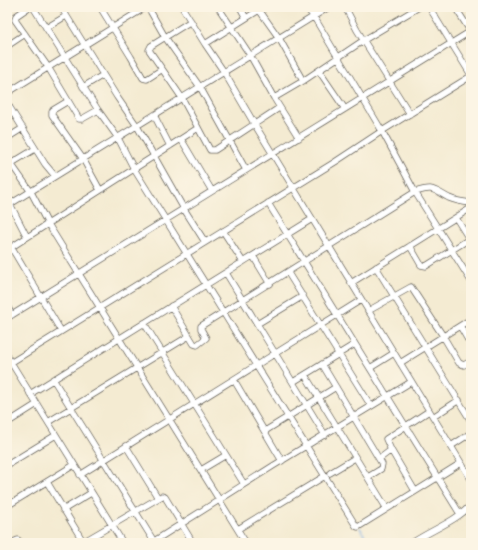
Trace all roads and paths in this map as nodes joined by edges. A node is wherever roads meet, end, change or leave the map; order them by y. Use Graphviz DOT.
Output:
graph roads {
  1 [pos="29,7"];
  2 [pos="33,7"];
  3 [pos="60,7"];
  4 [pos="100,7"];
  5 [pos="147,7"];
  6 [pos="182,7"];
  7 [pos="218,7"];
  8 [pos="240,7"];
  9 [pos="306,7"];
  10 [pos="329,7"];
  11 [pos="344,7"];
  12 [pos="419,7"];
  13 [pos="429,7"];
  14 [pos="456,7"];
  15 [pos="258,9"];
  16 [pos="66,16"];
  17 [pos="314,17"];
  18 [pos="246,18"];
  19 [pos="191,21"];
  20 [pos="113,27"];
  21 [pos="231,27"];
  22 [pos="46,28"];
  23 [pos="471,32"];
  24 [pos="25,34"];
  25 [pos="165,37"];
  26 [pos="279,38"];
  27 [pos="364,40"];
  28 [pos="8,44"];
  29 [pos="204,44"];
  30 [pos="452,44"];
  31 [pos="84,45"];
  32 [pos="250,56"];
  33 [pos="65,57"];
  34 [pos="337,57"];
  35 [pos="48,67"];
  36 [pos="161,70"];
  37 [pos="319,71"];
  38 [pos="224,72"];
  39 [pos="103,75"];
  40 [pos="471,76"];
  41 [pos="303,81"];
  42 [pos="390,82"];
  43 [pos="83,87"];
  44 [pos="200,87"];
  45 [pos="7,93"];
  46 [pos="182,98"];
  47 [pos="274,98"];
  48 [pos="362,99"];
  49 [pos="68,101"];
  50 [pos="7,103"];
  51 [pos="280,108"];
  52 [pos="98,110"];
  53 [pos="345,110"];
  54 [pos="410,114"];
  55 [pos="154,115"];
  56 [pos="254,125"];
  57 [pos="137,126"];
  58 [pos="23,128"];
  59 [pos="198,128"];
  60 [pos="382,131"];
  61 [pos="7,138"];
  62 [pos="118,138"];
  63 [pos="298,138"];
  64 [pos="181,139"];
  65 [pos="229,142"];
  66 [pos="170,146"];
  67 [pos="35,148"];
  68 [pos="272,154"];
  69 [pos="154,156"];
  70 [pos="7,158"];
  71 [pos="84,159"];
  72 [pos="9,165"];
  73 [pos="134,169"];
  74 [pos="246,170"];
  75 [pos="55,176"];
  76 [pos="293,188"];
  77 [pos="100,190"];
  78 [pos="212,191"];
  79 [pos="31,192"];
  80 [pos="415,192"];
  81 [pos="7,198"];
  82 [pos="268,202"];
  83 [pos="471,203"];
  84 [pos="9,205"];
  85 [pos="471,208"];
  86 [pos="184,209"];
  87 [pos="456,218"];
  88 [pos="312,219"];
  89 [pos="166,220"];
  90 [pos="48,224"];
  91 [pos="438,229"];
  92 [pos="223,231"];
  93 [pos="288,234"];
  94 [pos="27,237"];
  95 [pos="470,240"];
  96 [pos="205,242"];
  97 [pos="410,246"];
  98 [pos="329,247"];
  99 [pos="9,249"];
  100 [pos="452,250"];
  101 [pos="187,253"];
  102 [pos="253,256"];
  103 [pos="243,262"];
  104 [pos="305,262"];
  105 [pos="376,267"];
  106 [pos="288,272"];
  107 [pos="226,273"];
  108 [pos="79,274"];
  109 [pos="471,280"];
  110 [pos="351,283"];
  111 [pos="207,284"];
  112 [pos="270,284"];
  113 [pos="303,296"];
  114 [pos="394,296"];
  115 [pos="40,298"];
  116 [pos="361,300"];
  117 [pos="243,301"];
  118 [pos="7,306"];
  119 [pos="171,306"];
  120 [pos="100,307"];
  121 [pos="368,311"];
  122 [pos="224,312"];
  123 [pos="338,315"];
  124 [pos="10,317"];
  125 [pos="471,319"];
  126 [pos="144,323"];
  127 [pos="257,324"];
  128 [pos="321,326"];
  129 [pos="460,326"];
  130 [pos="61,331"];
  131 [pos="189,336"];
  132 [pos="443,336"];
  133 [pos="119,338"];
  134 [pos="355,344"];
  135 [pos="471,345"];
  136 [pos="425,347"];
  137 [pos="162,352"];
  138 [pos="394,353"];
  139 [pos="275,354"];
  140 [pos="338,354"];
  141 [pos="7,356"];
  142 [pos="471,361"];
  143 [pos="9,363"];
  144 [pos="400,363"];
  145 [pos="322,364"];
  146 [pos="257,365"];
  147 [pos="138,368"];
  148 [pos="370,368"];
  149 [pos="305,375"];
  150 [pos="53,379"];
  151 [pos="234,380"];
  152 [pos="292,382"];
  153 [pos="411,382"];
  154 [pos="336,387"];
  155 [pos="30,394"];
  156 [pos="388,396"];
  157 [pos="319,398"];
  158 [pos="459,400"];
  159 [pos="37,404"];
  160 [pos="194,404"];
  161 [pos="306,405"];
  162 [pos="370,406"];
  163 [pos="71,408"];
  164 [pos="431,414"];
  165 [pos="288,416"];
  166 [pos="354,417"];
  167 [pos="169,419"];
  168 [pos="471,421"];
  169 [pos="48,422"];
  170 [pos="7,423"];
  171 [pos="406,426"];
  172 [pos="337,427"];
  173 [pos="264,431"];
  174 [pos="471,433"];
  175 [pos="56,435"];
  176 [pos="325,435"];
  177 [pos="307,445"];
  178 [pos="126,446"];
  179 [pos="451,446"];
  180 [pos="391,450"];
  181 [pos="226,455"];
  182 [pos="356,458"];
  183 [pos="379,459"];
  184 [pos="104,460"];
  185 [pos="282,460"];
  186 [pos="461,462"];
  187 [pos="7,465"];
  188 [pos="74,465"];
  189 [pos="201,470"];
  190 [pos="327,474"];
  191 [pos="80,475"];
  192 [pos="368,477"];
  193 [pos="438,477"];
  194 [pos="470,477"];
  195 [pos="47,482"];
  196 [pos="244,484"];
  197 [pos="415,491"];
  198 [pos="91,493"];
  199 [pos="158,498"];
  200 [pos="219,500"];
  201 [pos="471,505"];
  202 [pos="7,506"];
  203 [pos="387,509"];
  204 [pos="64,510"];
  205 [pos="135,511"];
  206 [pos="460,514"];
  207 [pos="182,524"];
  208 [pos="111,525"];
  209 [pos="238,529"];
  210 [pos="83,542"];
  211 [pos="153,542"];
  212 [pos="11,543"];
  213 [pos="21,543"];
  214 [pos="123,543"];
  215 [pos="193,543"];
  216 [pos="246,543"];
  217 [pos="412,543"];
  1 -- 24 [label="street"];
  2 -- 22 [label="street"];
  3 -- 16 [label="street"];
  4 -- 20 [label="street"];
  5 -- 20 [label="street"];
  5 -- 25 [label="street"];
  6 -- 19 [label="street"];
  7 -- 21 [label="street"];
  8 -- 18 [label="street"];
  9 -- 17 [label="street"];
  10 -- 17 [label="street"];
  11 -- 27 [label="street"];
  12 -- 27 [label="street"];
  13 -- 30 [label="street"];
  14 -- 23 [label="street"];
  15 -- 18 [label="street"];
  15 -- 26 [label="street"];
  16 -- 22 [label="street"];
  16 -- 31 [label="street"];
  17 -- 26 [label="street"];
  17 -- 34 [label="street"];
  18 -- 21 [label="street"];
  19 -- 25 [label="street"];
  19 -- 29 [label="street"];
  20 -- 31 [label="street"];
  20 -- 36 [label="street"];
  21 -- 29 [label="street"];
  21 -- 32 [label="street"];
  22 -- 33 [label="street"];
  23 -- 30 [label="street"];
  24 -- 28 [label="street"];
  24 -- 35 [label="street"];
  25 -- 36 [label="street"];
  25 -- 44 [label="street"];
  26 -- 32 [label="street"];
  26 -- 41 [label="street"];
  27 -- 34 [label="street"];
  27 -- 42 [label="street"];
  29 -- 38 [label="street"];
  30 -- 40 [label="street"];
  30 -- 42 [label="street"];
  31 -- 33 [label="street"];
  31 -- 39 [label="street"];
  32 -- 38 [label="street"];
  32 -- 47 [label="street"];
  33 -- 35 [label="street"];
  33 -- 43 [label="street"];
  34 -- 37 [label="street"];
  34 -- 48 [label="street"];
  35 -- 45 [label="street"];
  35 -- 49 [label="street"];
  36 -- 46 [label="street"];
  37 -- 41 [label="street"];
  37 -- 53 [label="street"];
  38 -- 44 [label="street"];
  38 -- 56 [label="street"];
  39 -- 43 [label="street"];
  39 -- 57 [label="street"];
  40 -- 54 [label="street"];
  41 -- 47 [label="street"];
  42 -- 48 [label="street"];
  42 -- 54 [label="street"];
  43 -- 52 [label="street"];
  44 -- 46 [label="street"];
  44 -- 65 [label="street"];
  46 -- 55 [label="street"];
  46 -- 59 [label="street"];
  47 -- 51 [label="street"];
  48 -- 53 [label="street"];
  48 -- 60 [label="street"];
  49 -- 52 [label="street"];
  49 -- 71 [label="street"];
  50 -- 58 [label="street"];
  51 -- 56 [label="street"];
  51 -- 63 [label="street"];
  52 -- 62 [label="street"];
  53 -- 63 [label="street"];
  54 -- 60 [label="street"];
  55 -- 57 [label="street"];
  55 -- 66 [label="street"];
  56 -- 65 [label="street"];
  56 -- 68 [label="street"];
  57 -- 62 [label="street"];
  57 -- 69 [label="street"];
  58 -- 61 [label="street"];
  58 -- 67 [label="street"];
  59 -- 64 [label="street"];
  59 -- 65 [label="street"];
  60 -- 76 [label="street"];
  60 -- 80 [label="street"];
  62 -- 71 [label="street"];
  62 -- 73 [label="street"];
  63 -- 68 [label="street"];
  64 -- 66 [label="street"];
  64 -- 78 [label="street"];
  65 -- 74 [label="street"];
  66 -- 69 [label="street"];
  67 -- 72 [label="street"];
  67 -- 75 [label="street"];
  68 -- 74 [label="street"];
  68 -- 76 [label="street"];
  69 -- 73 [label="street"];
  69 -- 86 [label="street"];
  70 -- 72 [label="street"];
  71 -- 75 [label="street"];
  71 -- 77 [label="street"];
  72 -- 79 [label="street"];
  73 -- 77 [label="street"];
  73 -- 89 [label="street"];
  74 -- 78 [label="street"];
  75 -- 79 [label="street"];
  76 -- 82 [label="street"];
  76 -- 88 [label="street"];
  77 -- 90 [label="street"];
  78 -- 86 [label="street"];
  79 -- 84 [label="street"];
  79 -- 90 [label="street"];
  80 -- 83 [label="street"];
  80 -- 91 [label="street"];
  80 -- 98 [label="street"];
  81 -- 84 [label="street"];
  82 -- 92 [label="street"];
  82 -- 93 [label="street"];
  84 -- 94 [label="street"];
  85 -- 87 [label="street"];
  86 -- 89 [label="street"];
  86 -- 96 [label="street"];
  87 -- 91 [label="street"];
  87 -- 95 [label="street"];
  88 -- 93 [label="street"];
  88 -- 98 [label="street"];
  89 -- 101 [label="street"];
  89 -- 108 [label="street"];
  90 -- 94 [label="street"];
  90 -- 108 [label="street"];
  91 -- 97 [label="street"];
  91 -- 100 [label="street"];
  92 -- 96 [label="street"];
  92 -- 103 [label="street"];
  93 -- 102 [label="street"];
  93 -- 104 [label="street"];
  94 -- 99 [label="street"];
  95 -- 100 [label="street"];
  96 -- 101 [label="street"];
  97 -- 100 [label="street"];
  97 -- 105 [label="street"];
  98 -- 104 [label="street"];
  98 -- 110 [label="street"];
  99 -- 115 [label="street"];
  100 -- 109 [label="street"];
  101 -- 111 [label="street"];
  101 -- 120 [label="street"];
  102 -- 103 [label="street"];
  102 -- 112 [label="street"];
  103 -- 107 [label="street"];
  104 -- 106 [label="street"];
  104 -- 123 [label="street"];
  105 -- 110 [label="street"];
  105 -- 114 [label="street"];
  106 -- 112 [label="street"];
  106 -- 113 [label="street"];
  107 -- 111 [label="street"];
  107 -- 117 [label="street"];
  108 -- 115 [label="street"];
  108 -- 120 [label="street"];
  110 -- 116 [label="street"];
  111 -- 119 [label="street"];
  111 -- 122 [label="street"];
  112 -- 117 [label="street"];
  113 -- 127 [label="street"];
  113 -- 128 [label="street"];
  114 -- 121 [label="street"];
  114 -- 132 [label="street"];
  114 -- 136 [label="street"];
  115 -- 124 [label="street"];
  115 -- 130 [label="street"];
  116 -- 121 [label="street"];
  116 -- 123 [label="street"];
  117 -- 122 [label="street"];
  117 -- 127 [label="street"];
  118 -- 124 [label="street"];
  119 -- 126 [label="street"];
  119 -- 131 [label="street"];
  120 -- 130 [label="street"];
  120 -- 133 [label="street"];
  121 -- 138 [label="street"];
  122 -- 131 [label="street"];
  122 -- 146 [label="street"];
  123 -- 128 [label="street"];
  123 -- 134 [label="street"];
  125 -- 129 [label="street"];
  126 -- 133 [label="street"];
  126 -- 137 [label="street"];
  127 -- 139 [label="street"];
  128 -- 139 [label="street"];
  128 -- 140 [label="street"];
  129 -- 132 [label="street"];
  129 -- 135 [label="street"];
  130 -- 143 [label="street"];
  131 -- 137 [label="street"];
  132 -- 136 [label="street"];
  132 -- 142 [label="street"];
  133 -- 147 [label="street"];
  133 -- 150 [label="street"];
  134 -- 140 [label="street"];
  134 -- 148 [label="street"];
  136 -- 144 [label="street"];
  136 -- 158 [label="street"];
  137 -- 147 [label="street"];
  137 -- 160 [label="street"];
  138 -- 144 [label="street"];
  138 -- 148 [label="street"];
  139 -- 146 [label="street"];
  139 -- 152 [label="street"];
  140 -- 145 [label="street"];
  140 -- 162 [label="street"];
  141 -- 143 [label="street"];
  143 -- 155 [label="street"];
  144 -- 153 [label="street"];
  145 -- 149 [label="street"];
  145 -- 154 [label="street"];
  146 -- 151 [label="street"];
  146 -- 165 [label="street"];
  147 -- 163 [label="street"];
  147 -- 167 [label="street"];
  148 -- 156 [label="street"];
  149 -- 152 [label="street"];
  149 -- 157 [label="street"];
  150 -- 155 [label="street"];
  150 -- 163 [label="street"];
  151 -- 160 [label="street"];
  151 -- 173 [label="street"];
  152 -- 161 [label="street"];
  153 -- 156 [label="street"];
  153 -- 164 [label="street"];
  154 -- 157 [label="street"];
  154 -- 166 [label="street"];
  155 -- 159 [label="street"];
  156 -- 162 [label="street"];
  156 -- 171 [label="street"];
  157 -- 161 [label="street"];
  157 -- 172 [label="street"];
  158 -- 164 [label="street"];
  158 -- 168 [label="street"];
  159 -- 169 [label="street"];
  159 -- 170 [label="street"];
  160 -- 167 [label="street"];
  160 -- 181 [label="street"];
  161 -- 165 [label="street"];
  161 -- 176 [label="street"];
  162 -- 166 [label="street"];
  163 -- 169 [label="street"];
  163 -- 184 [label="street"];
  164 -- 171 [label="street"];
  164 -- 179 [label="street"];
  165 -- 173 [label="street"];
  165 -- 177 [label="street"];
  166 -- 172 [label="street"];
  166 -- 183 [label="street"];
  167 -- 178 [label="street"];
  167 -- 189 [label="street"];
  169 -- 175 [label="street"];
  171 -- 180 [label="street"];
  171 -- 193 [label="street"];
  172 -- 176 [label="street"];
  172 -- 182 [label="street"];
  173 -- 185 [label="street"];
  174 -- 179 [label="street"];
  175 -- 187 [label="street"];
  175 -- 188 [label="street"];
  176 -- 177 [label="street"];
  177 -- 185 [label="street"];
  177 -- 190 [label="street"];
  178 -- 184 [label="street"];
  178 -- 199 [label="street"];
  179 -- 186 [label="street"];
  180 -- 183 [label="street"];
  180 -- 197 [label="street"];
  181 -- 189 [label="street"];
  181 -- 196 [label="street"];
  182 -- 190 [label="street"];
  182 -- 192 [label="street"];
  183 -- 192 [label="street"];
  184 -- 191 [label="street"];
  184 -- 205 [label="street"];
  185 -- 196 [label="street"];
  186 -- 193 [label="street"];
  186 -- 194 [label="street"];
  188 -- 191 [label="street"];
  188 -- 195 [label="street"];
  189 -- 200 [label="street"];
  190 -- 203 [label="street"];
  190 -- 209 [label="street"];
  191 -- 198 [label="street"];
  192 -- 203 [label="street"];
  193 -- 197 [label="street"];
  193 -- 206 [label="street"];
  195 -- 202 [label="street"];
  195 -- 204 [label="street"];
  196 -- 200 [label="street"];
  197 -- 203 [label="street"];
  198 -- 204 [label="street"];
  198 -- 208 [label="street"];
  199 -- 205 [label="street"];
  199 -- 207 [label="street"];
  200 -- 207 [label="street"];
  200 -- 209 [label="street"];
  201 -- 206 [label="street"];
  204 -- 210 [label="street"];
  205 -- 208 [label="street"];
  205 -- 211 [label="street"];
  206 -- 217 [label="street"];
  207 -- 211 [label="street"];
  207 -- 215 [label="street"];
  208 -- 210 [label="street"];
  208 -- 214 [label="street"];
  209 -- 216 [label="street"];
  212 -- 213 [label="street"];
}
